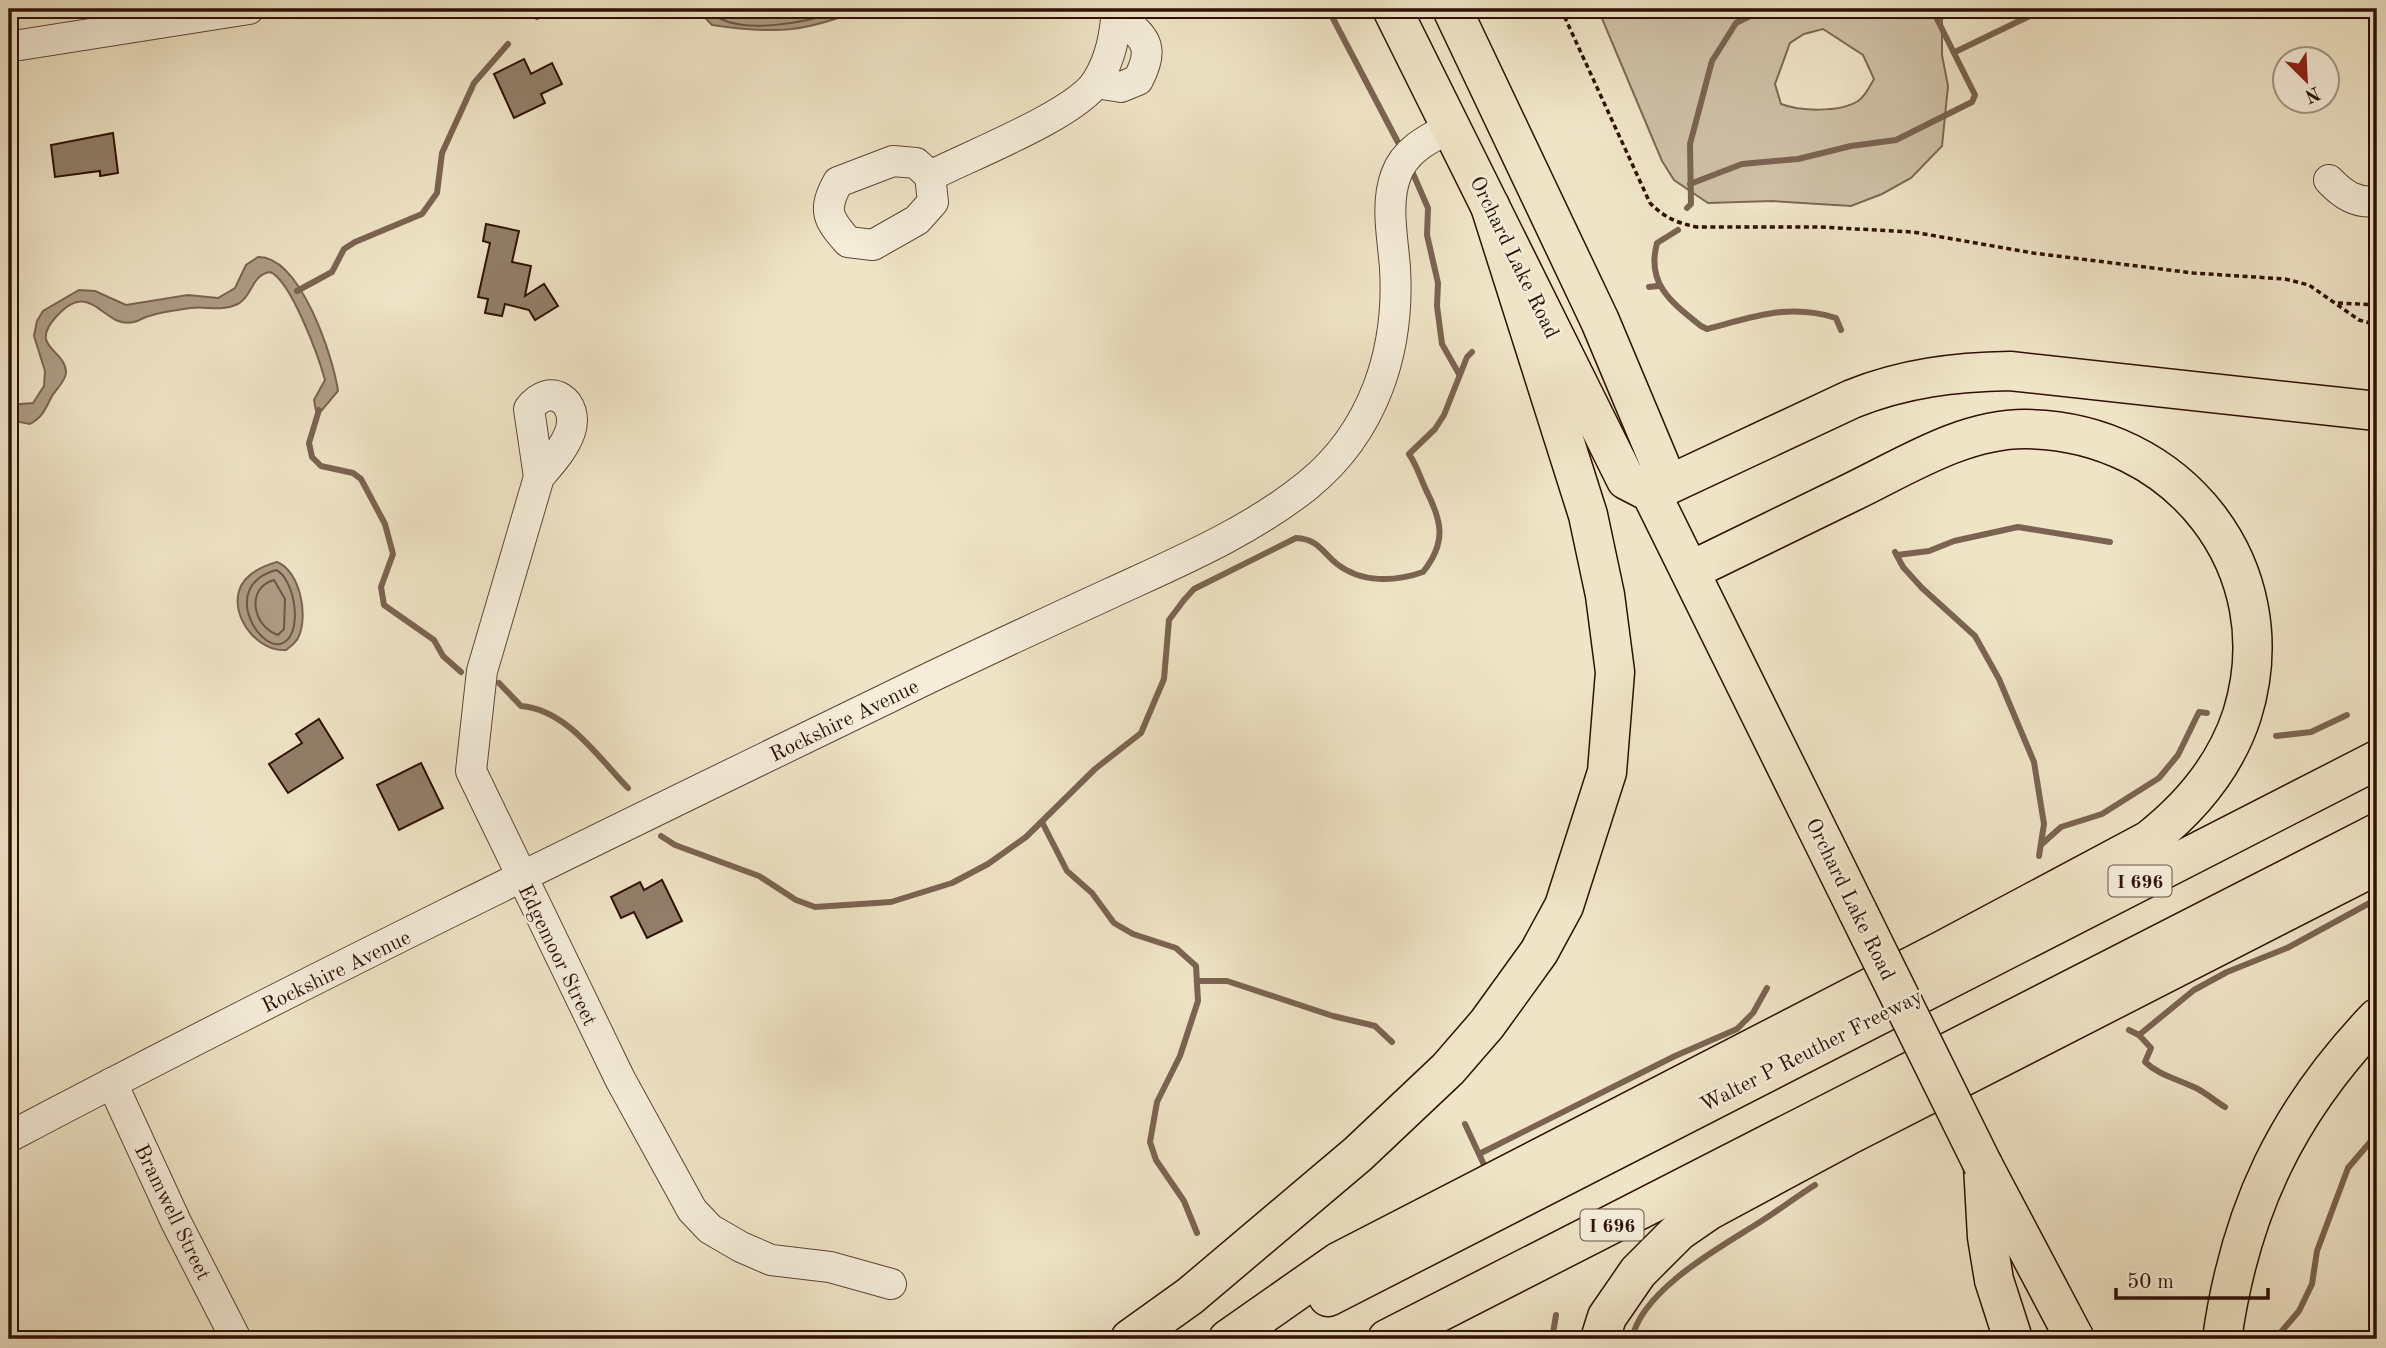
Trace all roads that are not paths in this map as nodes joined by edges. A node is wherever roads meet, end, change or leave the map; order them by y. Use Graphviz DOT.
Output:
graph roads {
  1 [pos="249,9"];
  2 [pos="1392,9"];
  3 [pos="1452,9"];
  4 [pos="1117,11"];
  5 [pos="9,44"];
  6 [pos="1451,127"];
  7 [pos="1522,155"];
  8 [pos="930,176"];
  9 [pos="2329,180"];
  10 [pos="1483,191"];
  11 [pos="2377,201"];
  12 [pos="2377,411"];
  13 [pos="540,477"];
  14 [pos="1651,494"];
  15 [pos="1690,571"];
  16 [pos="2377,760"];
  17 [pos="2377,833"];
  18 [pos="2377,865"];
  19 [pos="521,879"];
  20 [pos="2377,1018"];
  21 [pos="112,1083"];
  22 [pos="9,1137"];
  23 [pos="1983,1165"];
  24 [pos="891,1284"];
  25 [pos="236,1339"];
  26 [pos="1130,1339"];
  27 [pos="1228,1339"];
  28 [pos="1245,1339"];
  29 [pos="1387,1339"];
  30 [pos="1600,1339"];
  31 [pos="2013,1339"];
  32 [pos="2075,1339"];
  33 [pos="2222,1339"];
  1 -- 5 [label="street"];
  2 -- 6 [label="main road, Orchard Lake Road"];
  3 -- 7 [label="main road"];
  4 -- 8 [label="street"];
  6 -- 10 [label="main road, Orchard Lake Road"];
  6 -- 19 [label="street, Rockshire Avenue"];
  7 -- 10 [label="main road"];
  7 -- 14 [label="main road"];
  9 -- 11 [label="street"];
  10 -- 14 [label="main road, Orchard Lake Road"];
  10 -- 26 [label="main road"];
  12 -- 14 [label="main road"];
  13 -- 19 [label="street, Edgemoor Street"];
  14 -- 15 [label="main road, Orchard Lake Road"];
  15 -- 23 [label="main road, Orchard Lake Road, bridge"];
  15 -- 27 [label="main road"];
  16 -- 28 [label="main road, Walter P Reuther Freeway / I 696"];
  17 -- 29 [label="main road, I 696"];
  18 -- 30 [label="main road"];
  19 -- 21 [label="street, Rockshire Avenue"];
  19 -- 24 [label="street, Edgemoor Street"];
  20 -- 33 [label="main road"];
  21 -- 22 [label="street, Rockshire Avenue"];
  21 -- 25 [label="street, Bramwell Street"];
  23 -- 31 [label="main road"];
  23 -- 32 [label="main road, Orchard Lake Road"];
}
